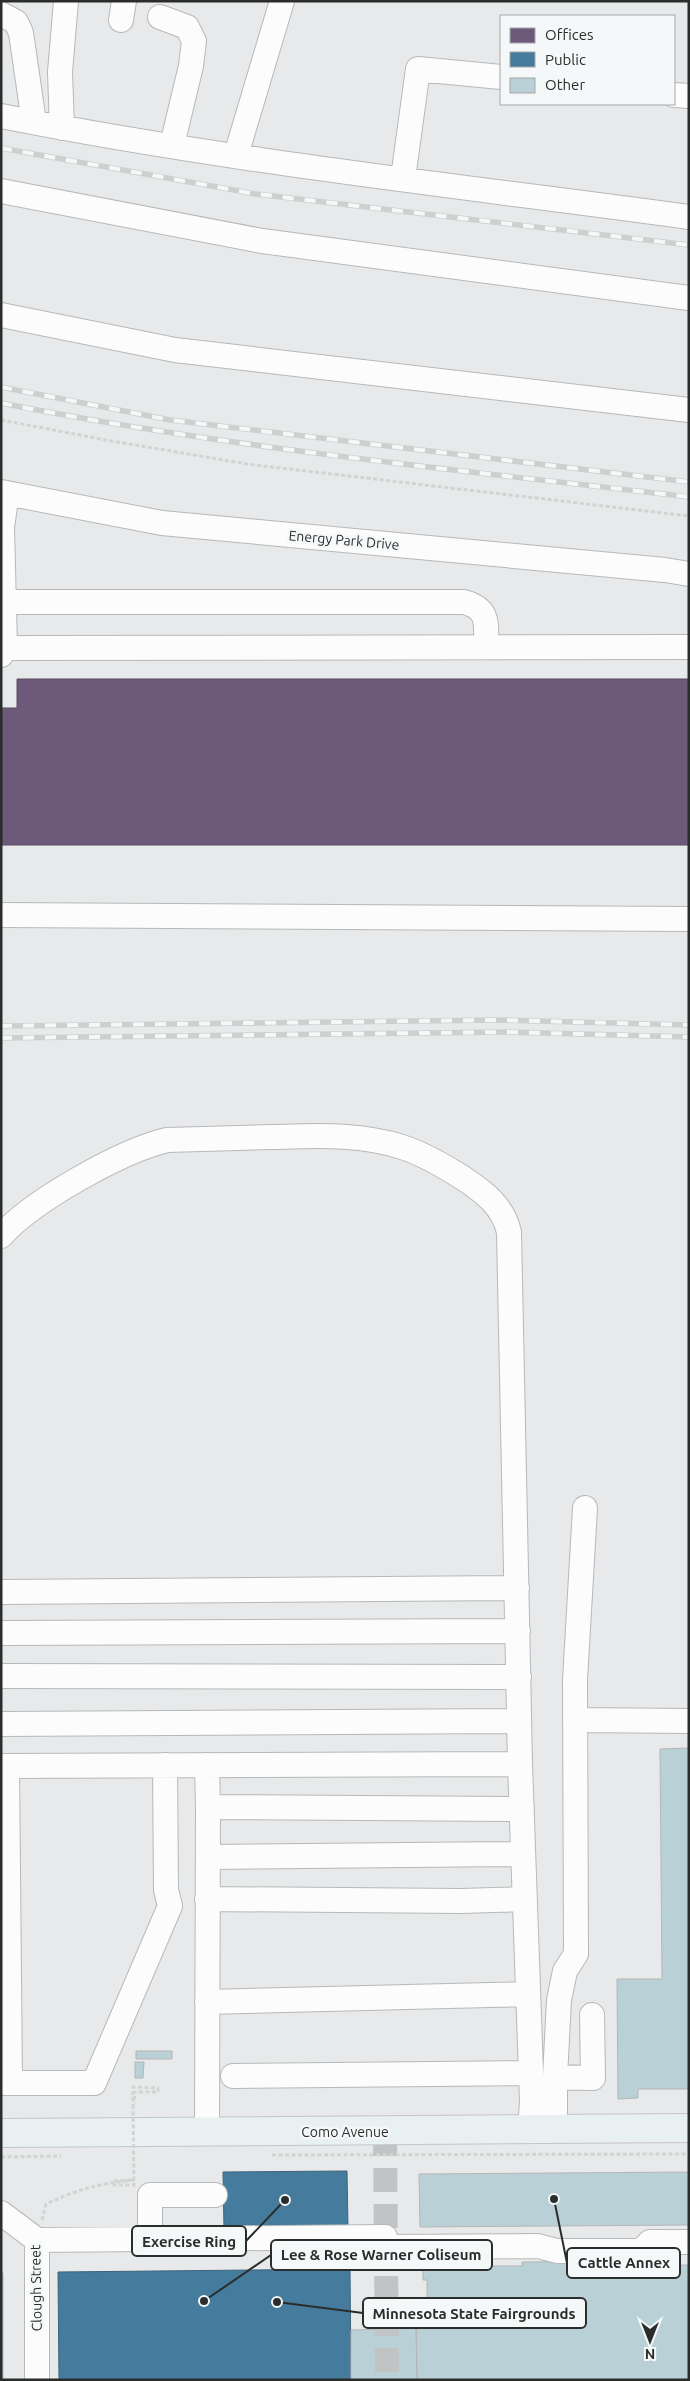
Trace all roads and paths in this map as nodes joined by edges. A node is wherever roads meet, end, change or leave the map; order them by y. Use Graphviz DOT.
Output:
graph roads {
  1 [pos="66,1"];
  2 [pos="282,1"];
  3 [pos="1,14"];
  4 [pos="160,17"];
  5 [pos="500,77"];
  6 [pos="675,95"];
  7 [pos="689,96"];
  8 [pos="1,116"];
  9 [pos="34,122"];
  10 [pos="62,128"];
  11 [pos="172,145"];
  12 [pos="236,155"];
  13 [pos="403,178"];
  14 [pos="1,191"];
  15 [pos="689,217"];
  16 [pos="689,298"];
  17 [pos="1,315"];
  18 [pos="689,410"];
  19 [pos="1,420"];
  20 [pos="4,493"];
  21 [pos="689,516"];
  22 [pos="689,574"];
  23 [pos="5,602"];
  24 [pos="486,646"];
  25 [pos="689,647"];
  26 [pos="3,652"];
  27 [pos="1,915"];
  28 [pos="689,919"];
  29 [pos="1,1236"];
  30 [pos="585,1508"];
  31 [pos="517,1588"];
  32 [pos="1,1592"];
  33 [pos="518,1631"];
  34 [pos="1,1633"];
  35 [pos="1,1676"];
  36 [pos="519,1677"];
  37 [pos="576,1720"];
  38 [pos="689,1720"];
  39 [pos="519,1721"];
  40 [pos="1,1724"];
  41 [pos="520,1764"];
  42 [pos="165,1765"];
  43 [pos="208,1765"];
  44 [pos="4,1766"];
  45 [pos="208,1807"];
  46 [pos="522,1809"];
  47 [pos="523,1854"];
  48 [pos="208,1857"];
  49 [pos="207,1899"];
  50 [pos="524,1899"];
  51 [pos="528,1994"];
  52 [pos="207,2002"];
  53 [pos="592,2015"];
  54 [pos="531,2073"];
  55 [pos="233,2076"];
  56 [pos="555,2077"];
  57 [pos="5,2083"];
  58 [pos="135,2103"];
  59 [pos="689,2128"];
  60 [pos="542,2130"];
  61 [pos="207,2132"];
  62 [pos="1,2133"];
  63 [pos="689,2154"];
  64 [pos="386,2155"];
  65 [pos="215,2195"];
  66 [pos="1,2213"];
  67 [pos="150,2239"];
  68 [pos="576,2239"];
  69 [pos="37,2240"];
  70 [pos="650,2242"];
  71 [pos="689,2242"];
  72 [pos="37,2380"];
  1 -- 10 [label="street"];
  2 -- 12 [label="street"];
  3 -- 9 [label="street"];
  4 -- 11 [label="street"];
  5 -- 13 [label="street"];
  6 -- 7 [label="street"];
  8 -- 9 [label="street"];
  9 -- 10 [label="street"];
  10 -- 11 [label="street"];
  11 -- 12 [label="street"];
  12 -- 13 [label="street"];
  13 -- 15 [label="street"];
  14 -- 16 [label="street"];
  17 -- 18 [label="street"];
  19 -- 21 [label="path"];
  20 -- 22 [label="street, Energy Park Drive"];
  20 -- 23 [label="street"];
  23 -- 24 [label="street"];
  23 -- 26 [label="street"];
  24 -- 25 [label="street"];
  24 -- 26 [label="street"];
  27 -- 28 [label="street"];
  29 -- 31 [label="street"];
  30 -- 37 [label="street"];
  31 -- 32 [label="street"];
  31 -- 33 [label="street"];
  33 -- 34 [label="street"];
  33 -- 36 [label="street"];
  35 -- 36 [label="street"];
  36 -- 39 [label="street"];
  37 -- 38 [label="street"];
  37 -- 56 [label="street"];
  39 -- 40 [label="street"];
  39 -- 41 [label="street"];
  41 -- 43 [label="street"];
  41 -- 46 [label="street"];
  42 -- 43 [label="street"];
  42 -- 44 [label="street"];
  42 -- 57 [label="street"];
  43 -- 45 [label="street"];
  44 -- 57 [label="street"];
  45 -- 46 [label="street"];
  45 -- 48 [label="street"];
  46 -- 47 [label="street"];
  47 -- 48 [label="street"];
  47 -- 50 [label="street"];
  48 -- 49 [label="street"];
  49 -- 50 [label="street"];
  49 -- 52 [label="street"];
  50 -- 51 [label="street"];
  51 -- 52 [label="street"];
  51 -- 54 [label="street"];
  52 -- 61 [label="street"];
  53 -- 56 [label="street"];
  54 -- 55 [label="street"];
  54 -- 60 [label="street"];
  56 -- 60 [label="street"];
  58 -- 69 [label="path, bridge"];
  59 -- 60 [label="main road, Como Avenue"];
  60 -- 61 [label="main road, Como Avenue"];
  61 -- 62 [label="main road, Como Avenue"];
  63 -- 64 [label="path"];
  65 -- 67 [label="street"];
  66 -- 69 [label="street, Clough Street"];
  67 -- 69 [label="street"];
  67 -- 70 [label="street"];
  68 -- 70 [label="street"];
  69 -- 72 [label="street, Clough Street"];
  70 -- 71 [label="street"];
}
